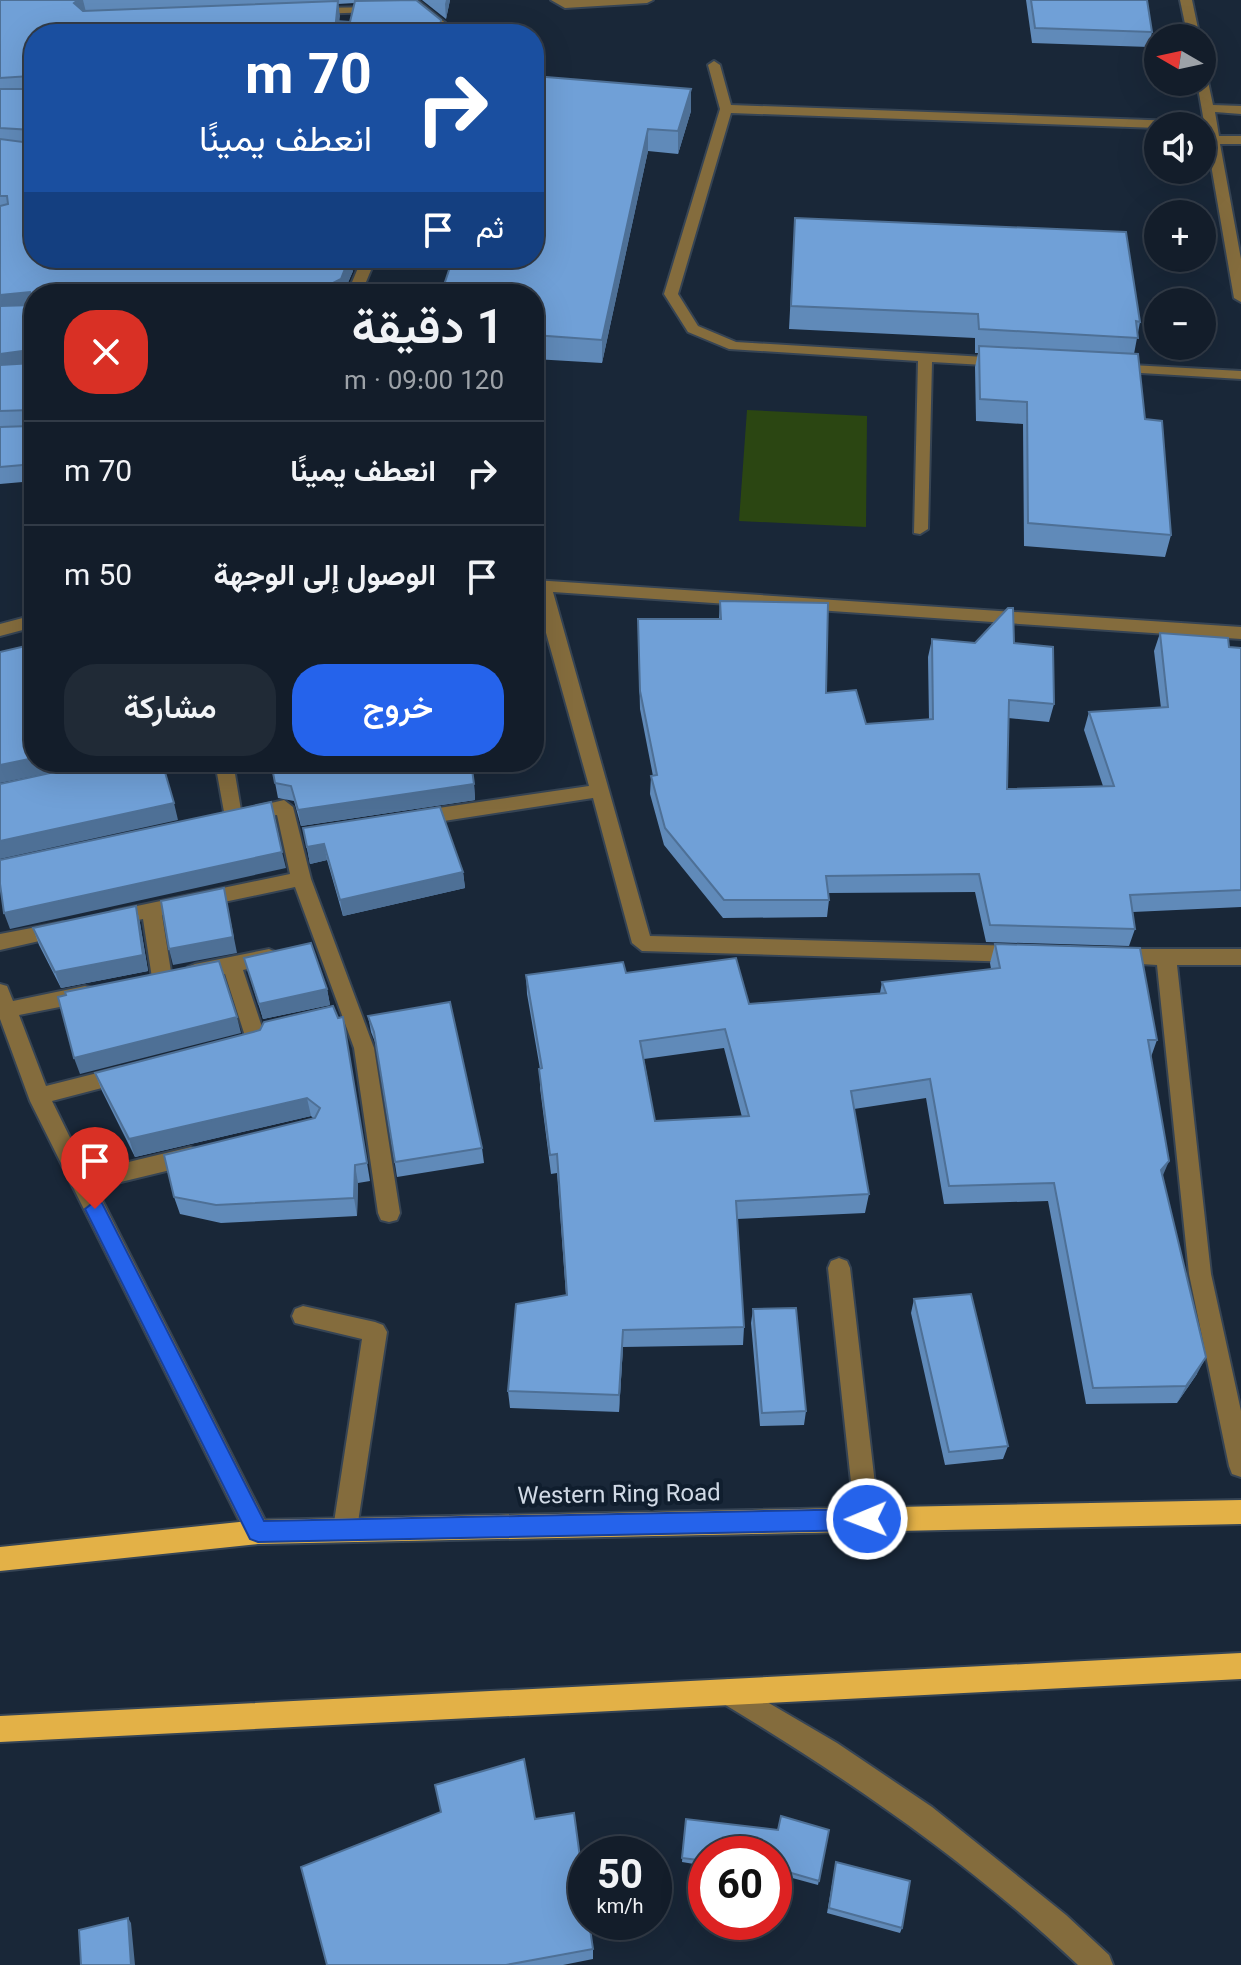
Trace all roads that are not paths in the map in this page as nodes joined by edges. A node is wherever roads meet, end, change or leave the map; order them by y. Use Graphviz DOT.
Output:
graph roads {
  1 [pos="557,0"];
  2 [pos="647,0"];
  3 [pos="1186,0"];
  4 [pos="412,1"];
  5 [pos="306,11"];
  6 [pos="441,24"];
  7 [pos="1191,24"];
  8 [pos="714,65"];
  9 [pos="1206,96"];
  10 [pos="1209,108"];
  11 [pos="726,109"];
  12 [pos="1241,110"];
  13 [pos="1210,112"];
  14 [pos="1144,130"];
  15 [pos="1216,134"];
  16 [pos="1241,140"];
  17 [pos="1216,145"];
  18 [pos="1241,298"];
  19 [pos="925,357"];
  20 [pos="1020,363"];
  21 [pos="1099,367"];
  22 [pos="1241,375"];
  23 [pos="920,529"];
  24 [pos="544,585"];
  25 [pos="544,605"];
  26 [pos="24,624"];
  27 [pos="0,630"];
  28 [pos="1241,633"];
  29 [pos="224,772"];
  30 [pos="599,791"];
  31 [pos="399,821"];
  32 [pos="301,879"];
  33 [pos="151,910"];
  34 [pos="0,942"];
  35 [pos="326,946"];
  36 [pos="1039,954"];
  37 [pos="1087,956"];
  38 [pos="1241,957"];
  39 [pos="1166,958"];
  40 [pos="232,965"];
  41 [pos="100,991"];
  42 [pos="3,1001"];
  43 [pos="350,1011"];
  44 [pos="323,1017"];
  45 [pos="282,1027"];
  46 [pos="148,1068"];
  47 [pos="40,1096"];
  48 [pos="219,1149"];
  49 [pos="82,1182"];
  50 [pos="389,1213"];
  51 [pos="839,1268"];
  52 [pos="303,1316"];
  53 [pos="1241,1466"];
  54 [pos="1241,1512"];
  55 [pos="867,1519"];
  56 [pos="345,1529"];
  57 [pos="258,1532"];
  58 [pos="0,1559"];
  59 [pos="1241,1666"];
  60 [pos="728,1692"];
  61 [pos="0,1729"];
  62 [pos="1099,1965"];
  1 -- 2 [label="street"];
  3 -- 7 [label="street"];
  4 -- 5 [label="street"];
  4 -- 6 [label="street"];
  8 -- 11 [label="street"];
  9 -- 10 [label="street"];
  10 -- 12 [label="street"];
  10 -- 13 [label="street"];
  11 -- 14 [label="street"];
  11 -- 19 [label="street"];
  15 -- 16 [label="street"];
  17 -- 18 [label="street"];
  19 -- 20 [label="street"];
  19 -- 23 [label="street"];
  21 -- 22 [label="street"];
  24 -- 28 [label="street"];
  25 -- 30 [label="street"];
  26 -- 27 [label="street"];
  29 -- 32 [label="street"];
  30 -- 31 [label="street"];
  30 -- 36 [label="street"];
  32 -- 33 [label="street"];
  32 -- 35 [label="street"];
  33 -- 34 [label="street"];
  33 -- 40 [label="street"];
  35 -- 40 [label="street"];
  35 -- 43 [label="street"];
  37 -- 39 [label="street"];
  38 -- 39 [label="street"];
  39 -- 53 [label="street"];
  40 -- 45 [label="street"];
  41 -- 42 [label="street"];
  42 -- 47 [label="street"];
  43 -- 44 [label="street"];
  43 -- 50 [label="street"];
  46 -- 47 [label="street"];
  47 -- 49 [label="street"];
  48 -- 49 [label="street"];
  49 -- 57 [label="street"];
  51 -- 55 [label="street"];
  52 -- 56 [label="street"];
  54 -- 55 [label="main road, Western Ring Road"];
  55 -- 56 [label="main road, Western Ring Road"];
  56 -- 57 [label="main road, Western Ring Road"];
  57 -- 58 [label="main road, Western Ring Road"];
  59 -- 60 [label="main road"];
  60 -- 61 [label="main road"];
  60 -- 62 [label="street"];
}
